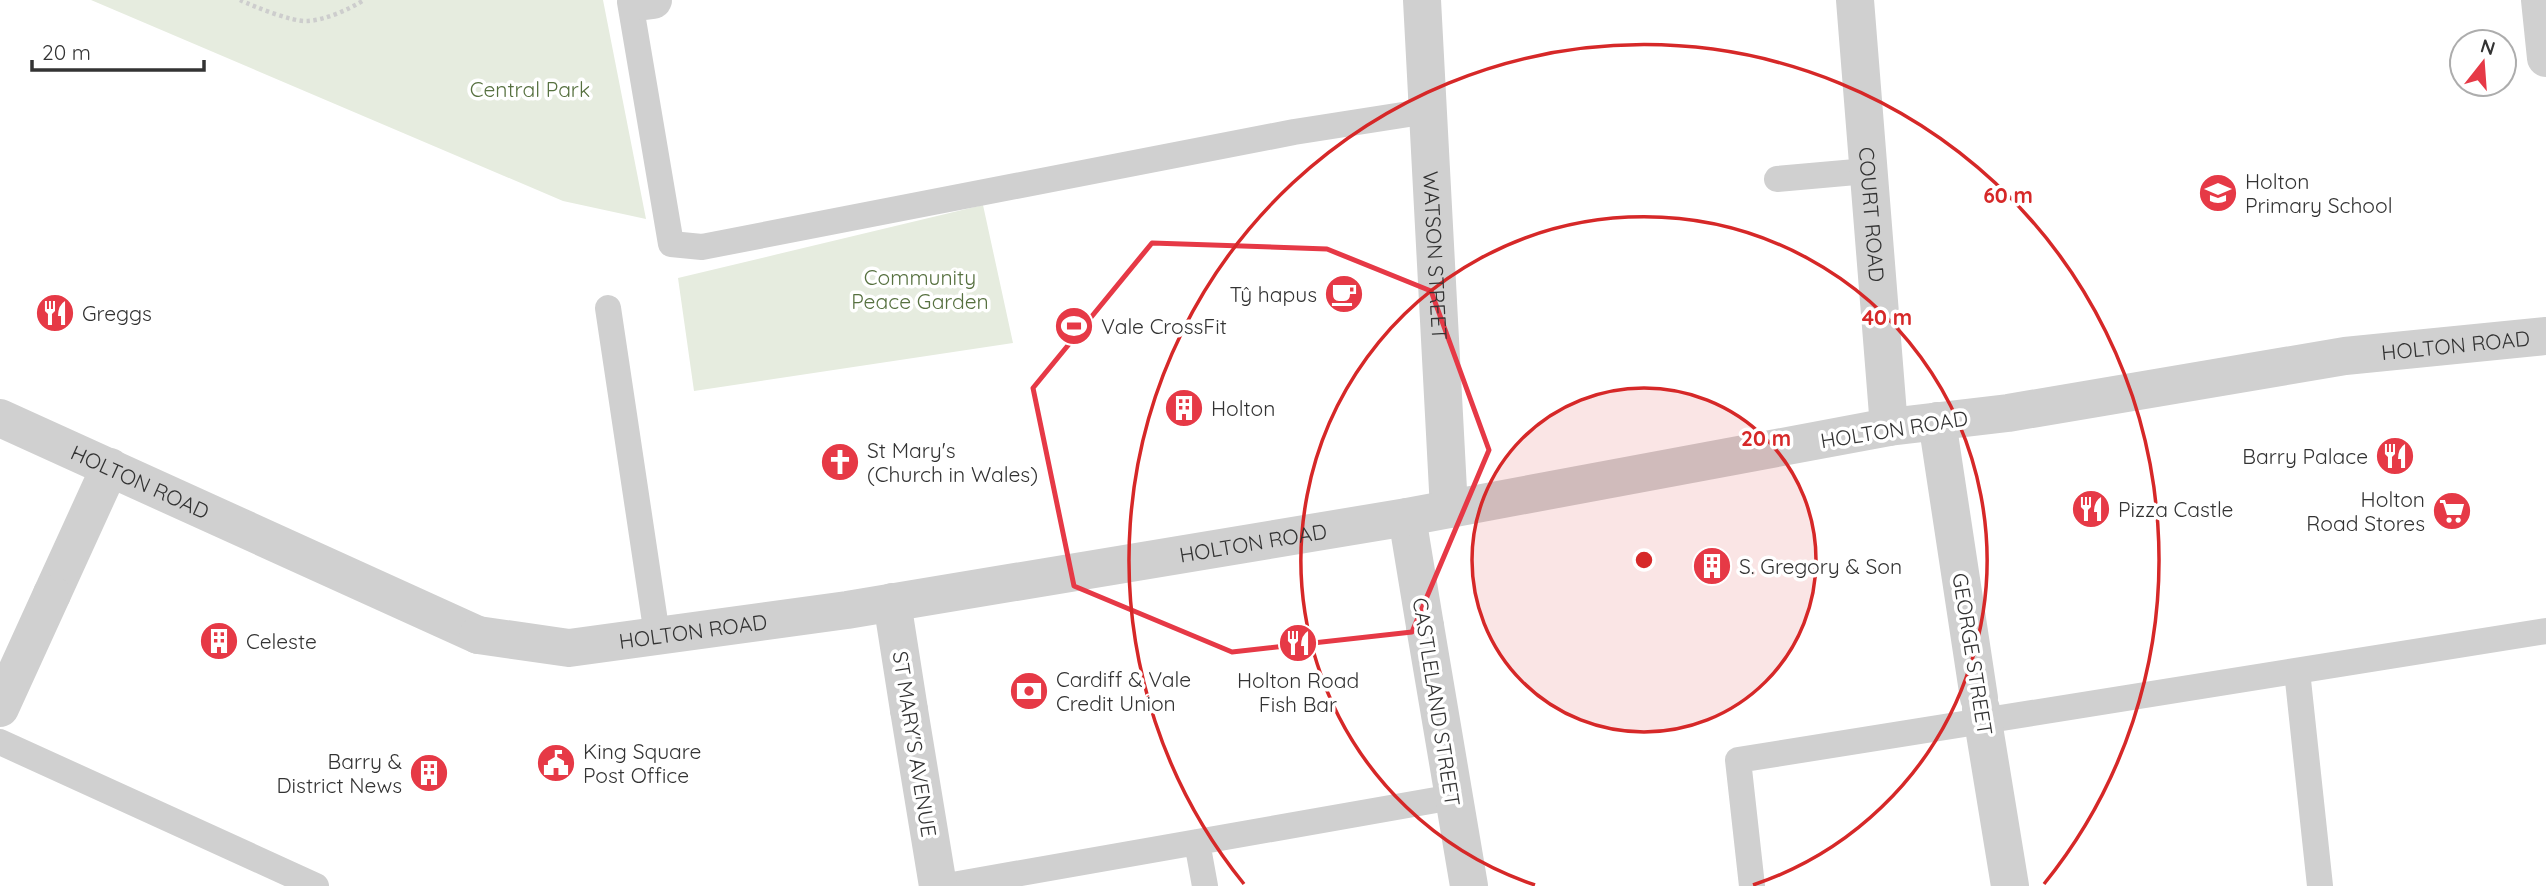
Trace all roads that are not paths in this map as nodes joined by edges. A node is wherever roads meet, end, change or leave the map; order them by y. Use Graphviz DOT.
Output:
graph roads {
  1 [pos="1422,0"];
  2 [pos="1855,0"];
  3 [pos="2540,0"];
  4 [pos="639,1"];
  5 [pos="2546,48"];
  6 [pos="1428,111"];
  7 [pos="1867,171"];
  8 [pos="1777,179"];
  9 [pos="608,308"];
  10 [pos="2546,337"];
  11 [pos="0,418"];
  12 [pos="1937,421"];
  13 [pos="1889,427"];
  14 [pos="110,467"];
  15 [pos="1449,509"];
  16 [pos="1406,517"];
  17 [pos="892,602"];
  18 [pos="2546,631"];
  19 [pos="657,635"];
  20 [pos="2297,671"];
  21 [pos="0,708"];
  22 [pos="1981,709"];
  23 [pos="0,742"];
  24 [pos="1453,797"];
  25 [pos="1197,842"];
  26 [pos="316,886"];
  27 [pos="938,886"];
  28 [pos="947,886"];
  29 [pos="1205,886"];
  30 [pos="1469,886"];
  31 [pos="1752,886"];
  32 [pos="2010,886"];
  33 [pos="2320,886"];
  1 -- 6 [label="street, WATSON STREET"];
  2 -- 7 [label="street, COURT ROAD"];
  3 -- 5 [label="street"];
  4 -- 6 [label="lane"];
  6 -- 15 [label="street, WATSON STREET"];
  7 -- 8 [label="lane"];
  7 -- 13 [label="street, COURT ROAD"];
  9 -- 19 [label="lane"];
  10 -- 12 [label="street, HOLTON ROAD"];
  11 -- 14 [label="street, HOLTON ROAD"];
  12 -- 13 [label="street, HOLTON ROAD"];
  12 -- 22 [label="street, GEORGE STREET"];
  13 -- 15 [label="street, HOLTON ROAD"];
  14 -- 19 [label="street, HOLTON ROAD"];
  14 -- 21 [label="street"];
  15 -- 16 [label="street, HOLTON ROAD"];
  16 -- 17 [label="street, HOLTON ROAD"];
  16 -- 24 [label="street, CASTLELAND STREET"];
  17 -- 19 [label="street, HOLTON ROAD"];
  17 -- 27 [label="street, ST MARY'S AVENUE"];
  18 -- 20 [label="lane"];
  20 -- 22 [label="lane"];
  20 -- 33 [label="lane"];
  22 -- 31 [label="lane"];
  22 -- 32 [label="street, GEORGE STREET"];
  23 -- 26 [label="lane"];
  24 -- 25 [label="lane"];
  24 -- 30 [label="street, CASTLELAND STREET"];
  25 -- 28 [label="lane"];
  25 -- 29 [label="lane"];
}
